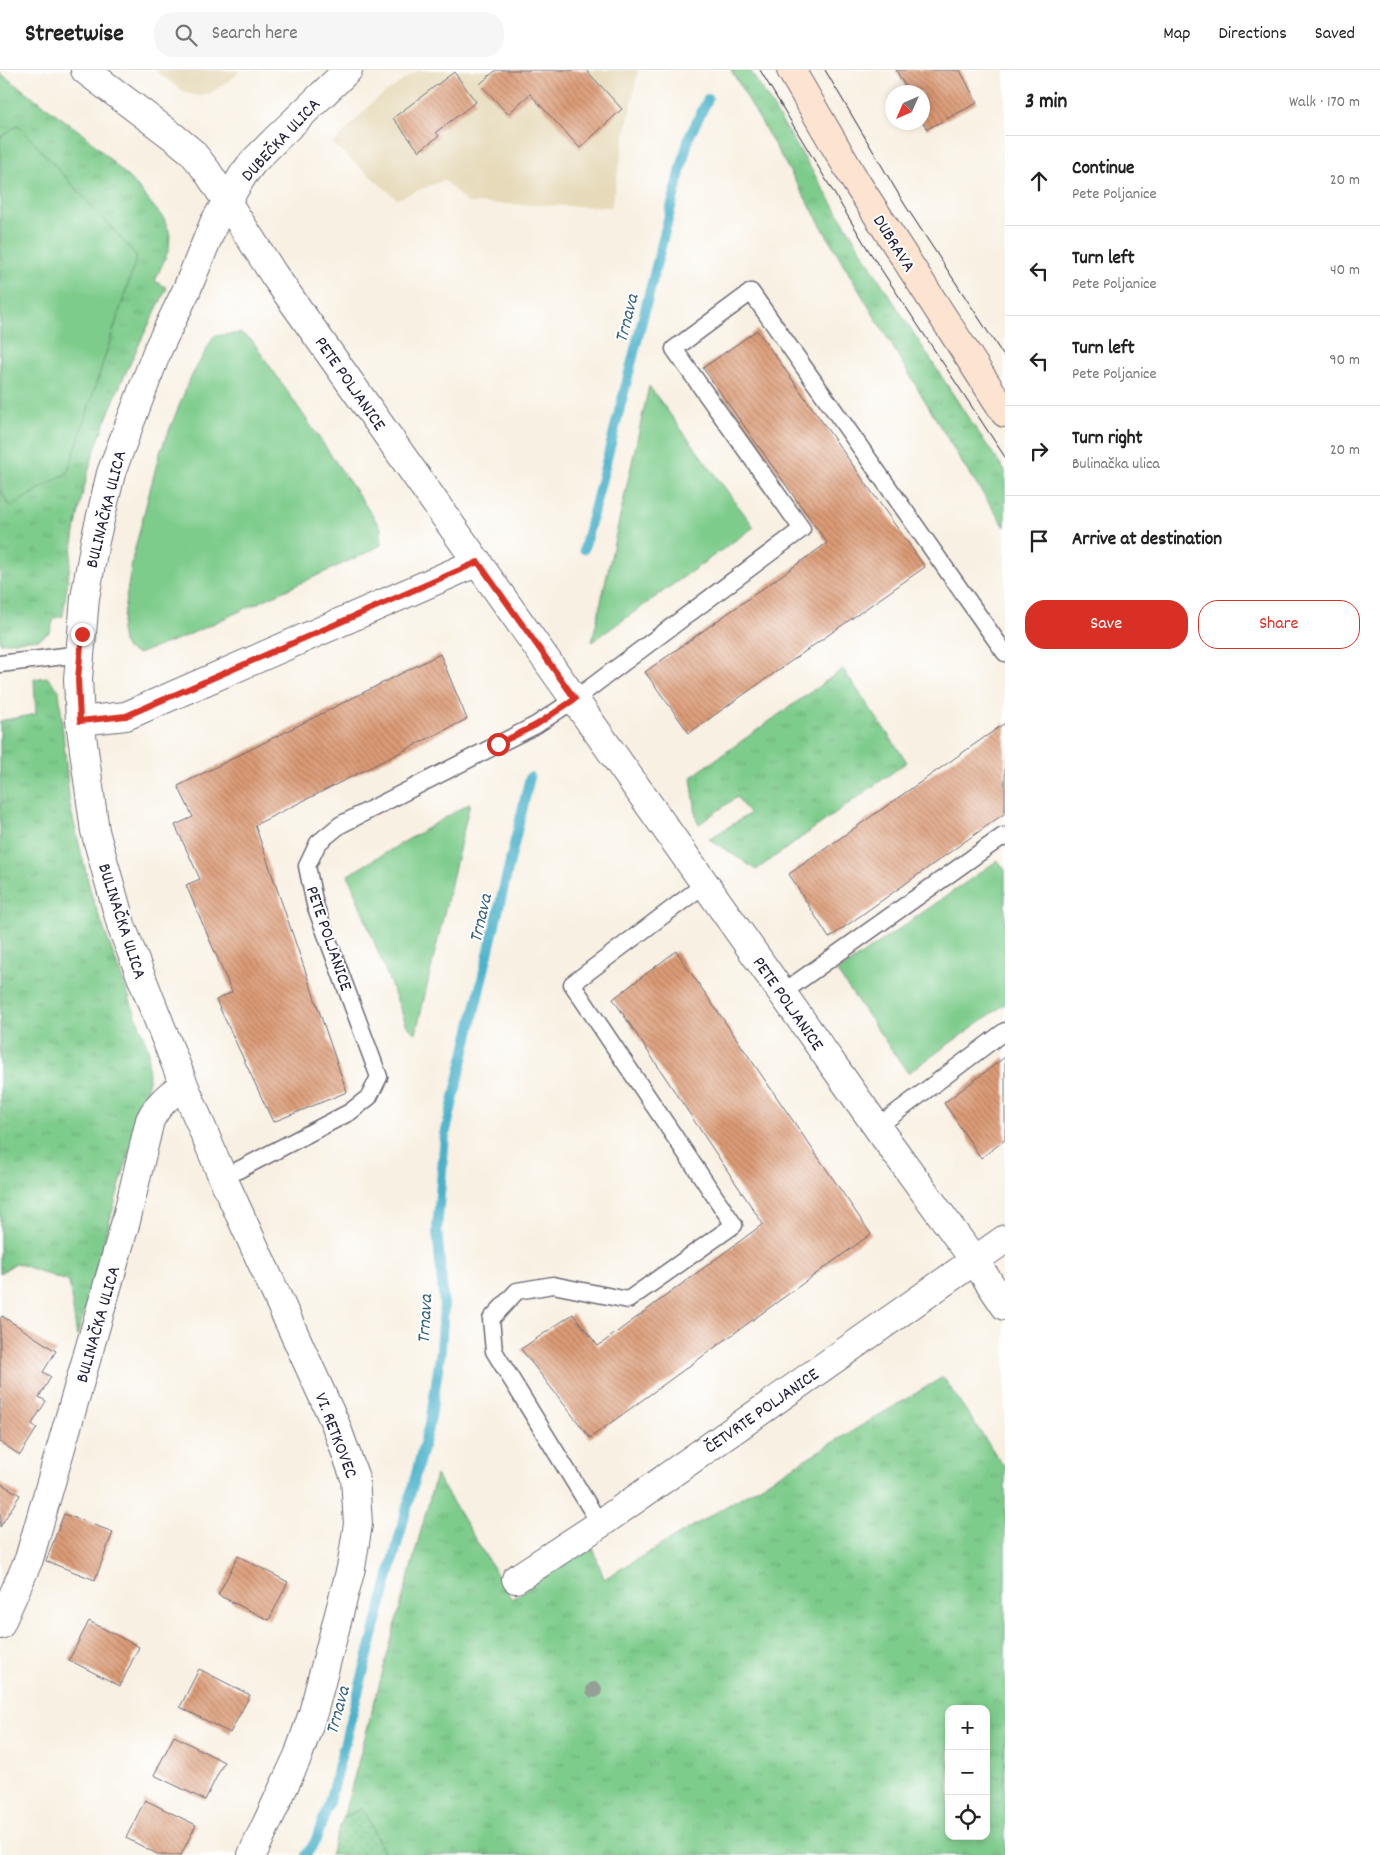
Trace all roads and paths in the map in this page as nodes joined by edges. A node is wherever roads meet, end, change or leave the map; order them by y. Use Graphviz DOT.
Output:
graph roads {
  1 [pos="85,70"];
  2 [pos="348,70"];
  3 [pos="790,70"];
  4 [pos="227,201"];
  5 [pos="1005,413"];
  6 [pos="478,562"];
  7 [pos="1005,653"];
  8 [pos="80,654"];
  9 [pos="0,664"];
  10 [pos="575,699"];
  11 [pos="80,721"];
  12 [pos="1005,838"];
  13 [pos="705,884"];
  14 [pos="782,993"];
  15 [pos="1005,1030"];
  16 [pos="184,1085"];
  17 [pos="877,1127"];
  18 [pos="223,1178"];
  19 [pos="1005,1238"];
  20 [pos="974,1260"];
  21 [pos="1005,1306"];
  22 [pos="600,1524"];
  23 [pos="516,1580"];
  24 [pos="0,1625"];
  25 [pos="252,1855"];
  1 -- 4 [label="street, DUBEČKA ULICA"];
  2 -- 4 [label="street, DUBEČKA ULICA"];
  3 -- 5 [label="main road, DUBRAVA"];
  4 -- 6 [label="street, PETE POLJANICE"];
  4 -- 8 [label="street, BULINAČKA ULICA"];
  6 -- 10 [label="street, PETE POLJANICE"];
  6 -- 11 [label="street"];
  7 -- 10 [label="lane"];
  8 -- 9 [label="lane"];
  8 -- 11 [label="street, BULINAČKA ULICA"];
  10 -- 13 [label="street, PETE POLJANICE"];
  10 -- 18 [label="lane, PETE POLJANICE"];
  11 -- 16 [label="street, BULINAČKA ULICA"];
  12 -- 14 [label="lane"];
  13 -- 14 [label="street, PETE POLJANICE"];
  13 -- 22 [label="lane"];
  14 -- 17 [label="street, PETE POLJANICE"];
  15 -- 17 [label="lane"];
  16 -- 18 [label="street, VI. RETKOVEC"];
  16 -- 24 [label="street, BULINAČKA ULICA"];
  17 -- 20 [label="street, PETE POLJANICE"];
  18 -- 25 [label="street, VI. RETKOVEC"];
  19 -- 20 [label="street, ČETVRTE POLJANICE"];
  20 -- 21 [label="street, PETE POLJANICE"];
  20 -- 22 [label="street, ČETVRTE POLJANICE"];
  22 -- 23 [label="street, ČETVRTE POLJANICE"];
}
